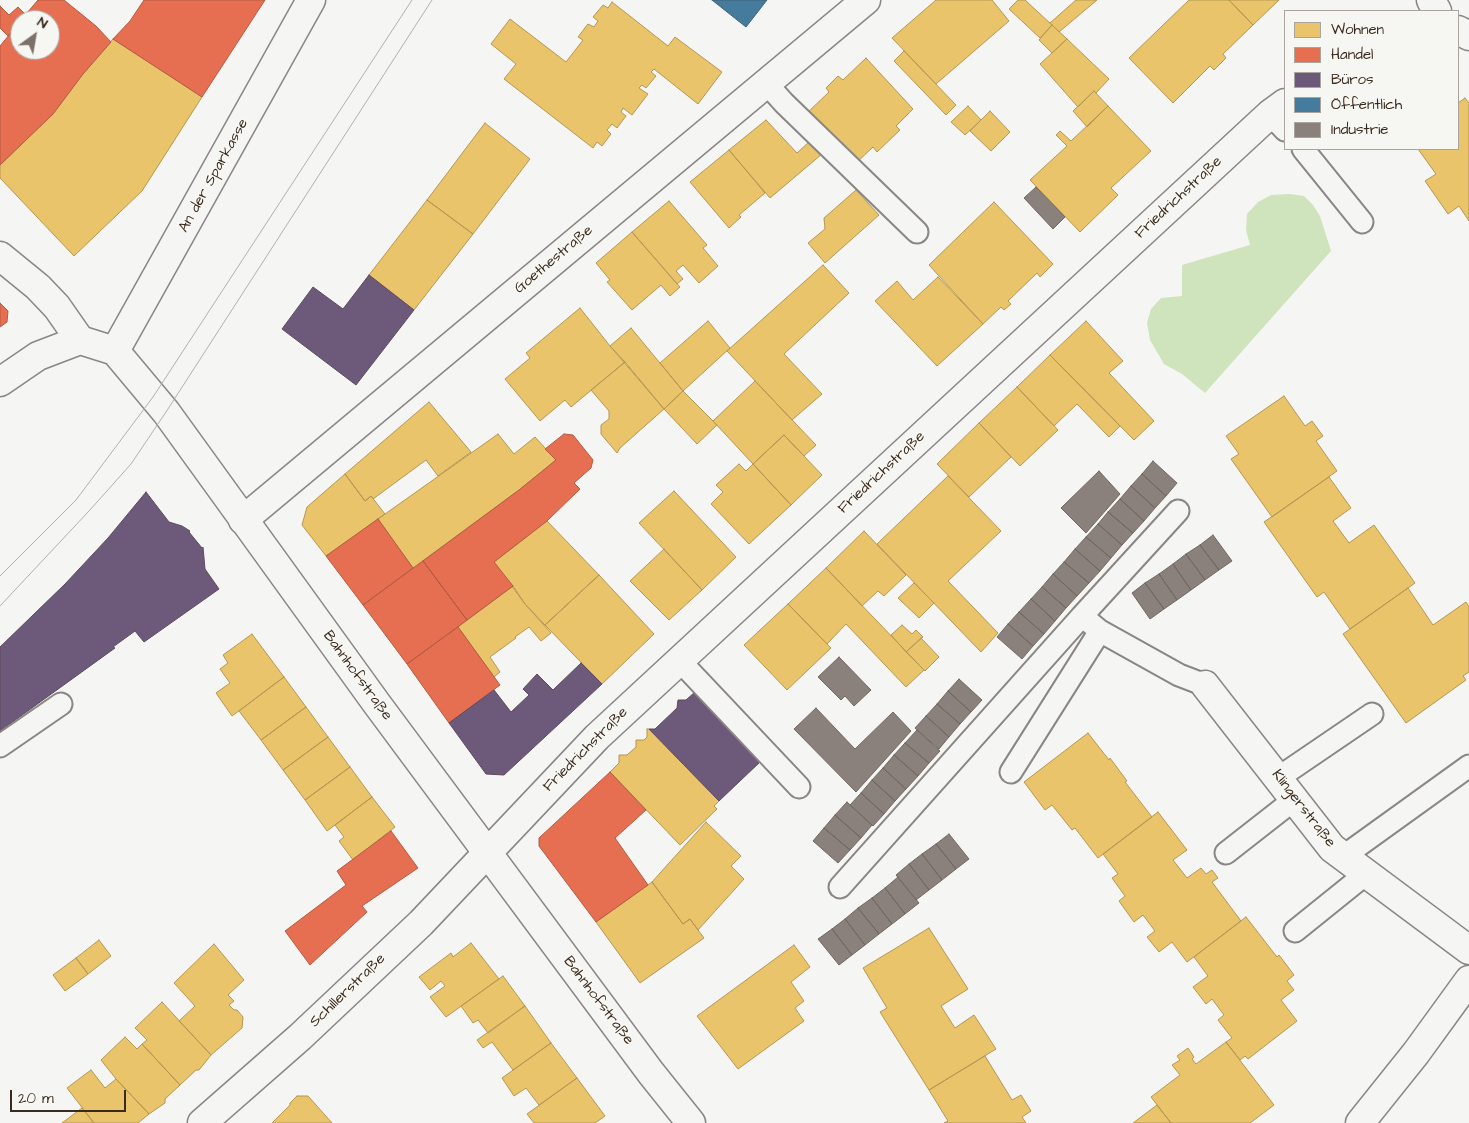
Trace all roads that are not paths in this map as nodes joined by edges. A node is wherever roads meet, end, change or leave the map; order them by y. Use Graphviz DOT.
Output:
graph roads {
  1 [pos="311,0"];
  2 [pos="866,0"];
  3 [pos="766,83"];
  4 [pos="1280,115"];
  5 [pos="1304,150"];
  6 [pos="1362,222"];
  7 [pos="917,232"];
  8 [pos="0,256"];
  9 [pos="80,340"];
  10 [pos="115,351"];
  11 [pos="0,382"];
  12 [pos="1178,511"];
  13 [pos="244,520"];
  14 [pos="1082,616"];
  15 [pos="1100,631"];
  16 [pos="679,660"];
  17 [pos="1205,685"];
  18 [pos="61,704"];
  19 [pos="1372,714"];
  20 [pos="0,746"];
  21 [pos="1469,766"];
  22 [pos="1012,772"];
  23 [pos="799,787"];
  24 [pos="1286,788"];
  25 [pos="487,852"];
  26 [pos="1226,853"];
  27 [pos="1344,856"];
  28 [pos="1367,873"];
  29 [pos="840,887"];
  30 [pos="1295,930"];
  31 [pos="1469,950"];
  32 [pos="1469,980"];
  33 [pos="202,1123"];
  34 [pos="691,1123"];
  35 [pos="1360,1123"];
  1 -- 10 [label="street, An der Sparkasse"];
  2 -- 3 [label="street, Goethestraße"];
  3 -- 7 [label="lane"];
  3 -- 13 [label="street, Goethestraße"];
  4 -- 16 [label="street, Friedrichstraße"];
  5 -- 6 [label="lane"];
  8 -- 9 [label="street"];
  9 -- 10 [label="street"];
  9 -- 11 [label="street"];
  10 -- 13 [label="street, Bahnhofstraße"];
  12 -- 14 [label="lane"];
  13 -- 25 [label="street, Bahnhofstraße"];
  14 -- 15 [label="lane"];
  14 -- 29 [label="lane"];
  15 -- 17 [label="lane"];
  15 -- 22 [label="lane"];
  16 -- 23 [label="lane"];
  16 -- 25 [label="street, Friedrichstraße"];
  17 -- 24 [label="street, Klingerstraße"];
  18 -- 20 [label="lane"];
  19 -- 24 [label="lane"];
  21 -- 27 [label="lane"];
  24 -- 26 [label="lane"];
  24 -- 27 [label="street, Klingerstraße"];
  25 -- 33 [label="street, Schillerstraße"];
  25 -- 34 [label="street, Bahnhofstraße"];
  27 -- 28 [label="street, Klingerstraße"];
  28 -- 30 [label="lane"];
  28 -- 31 [label="street, Klingerstraße"];
  32 -- 35 [label="street"];
}
